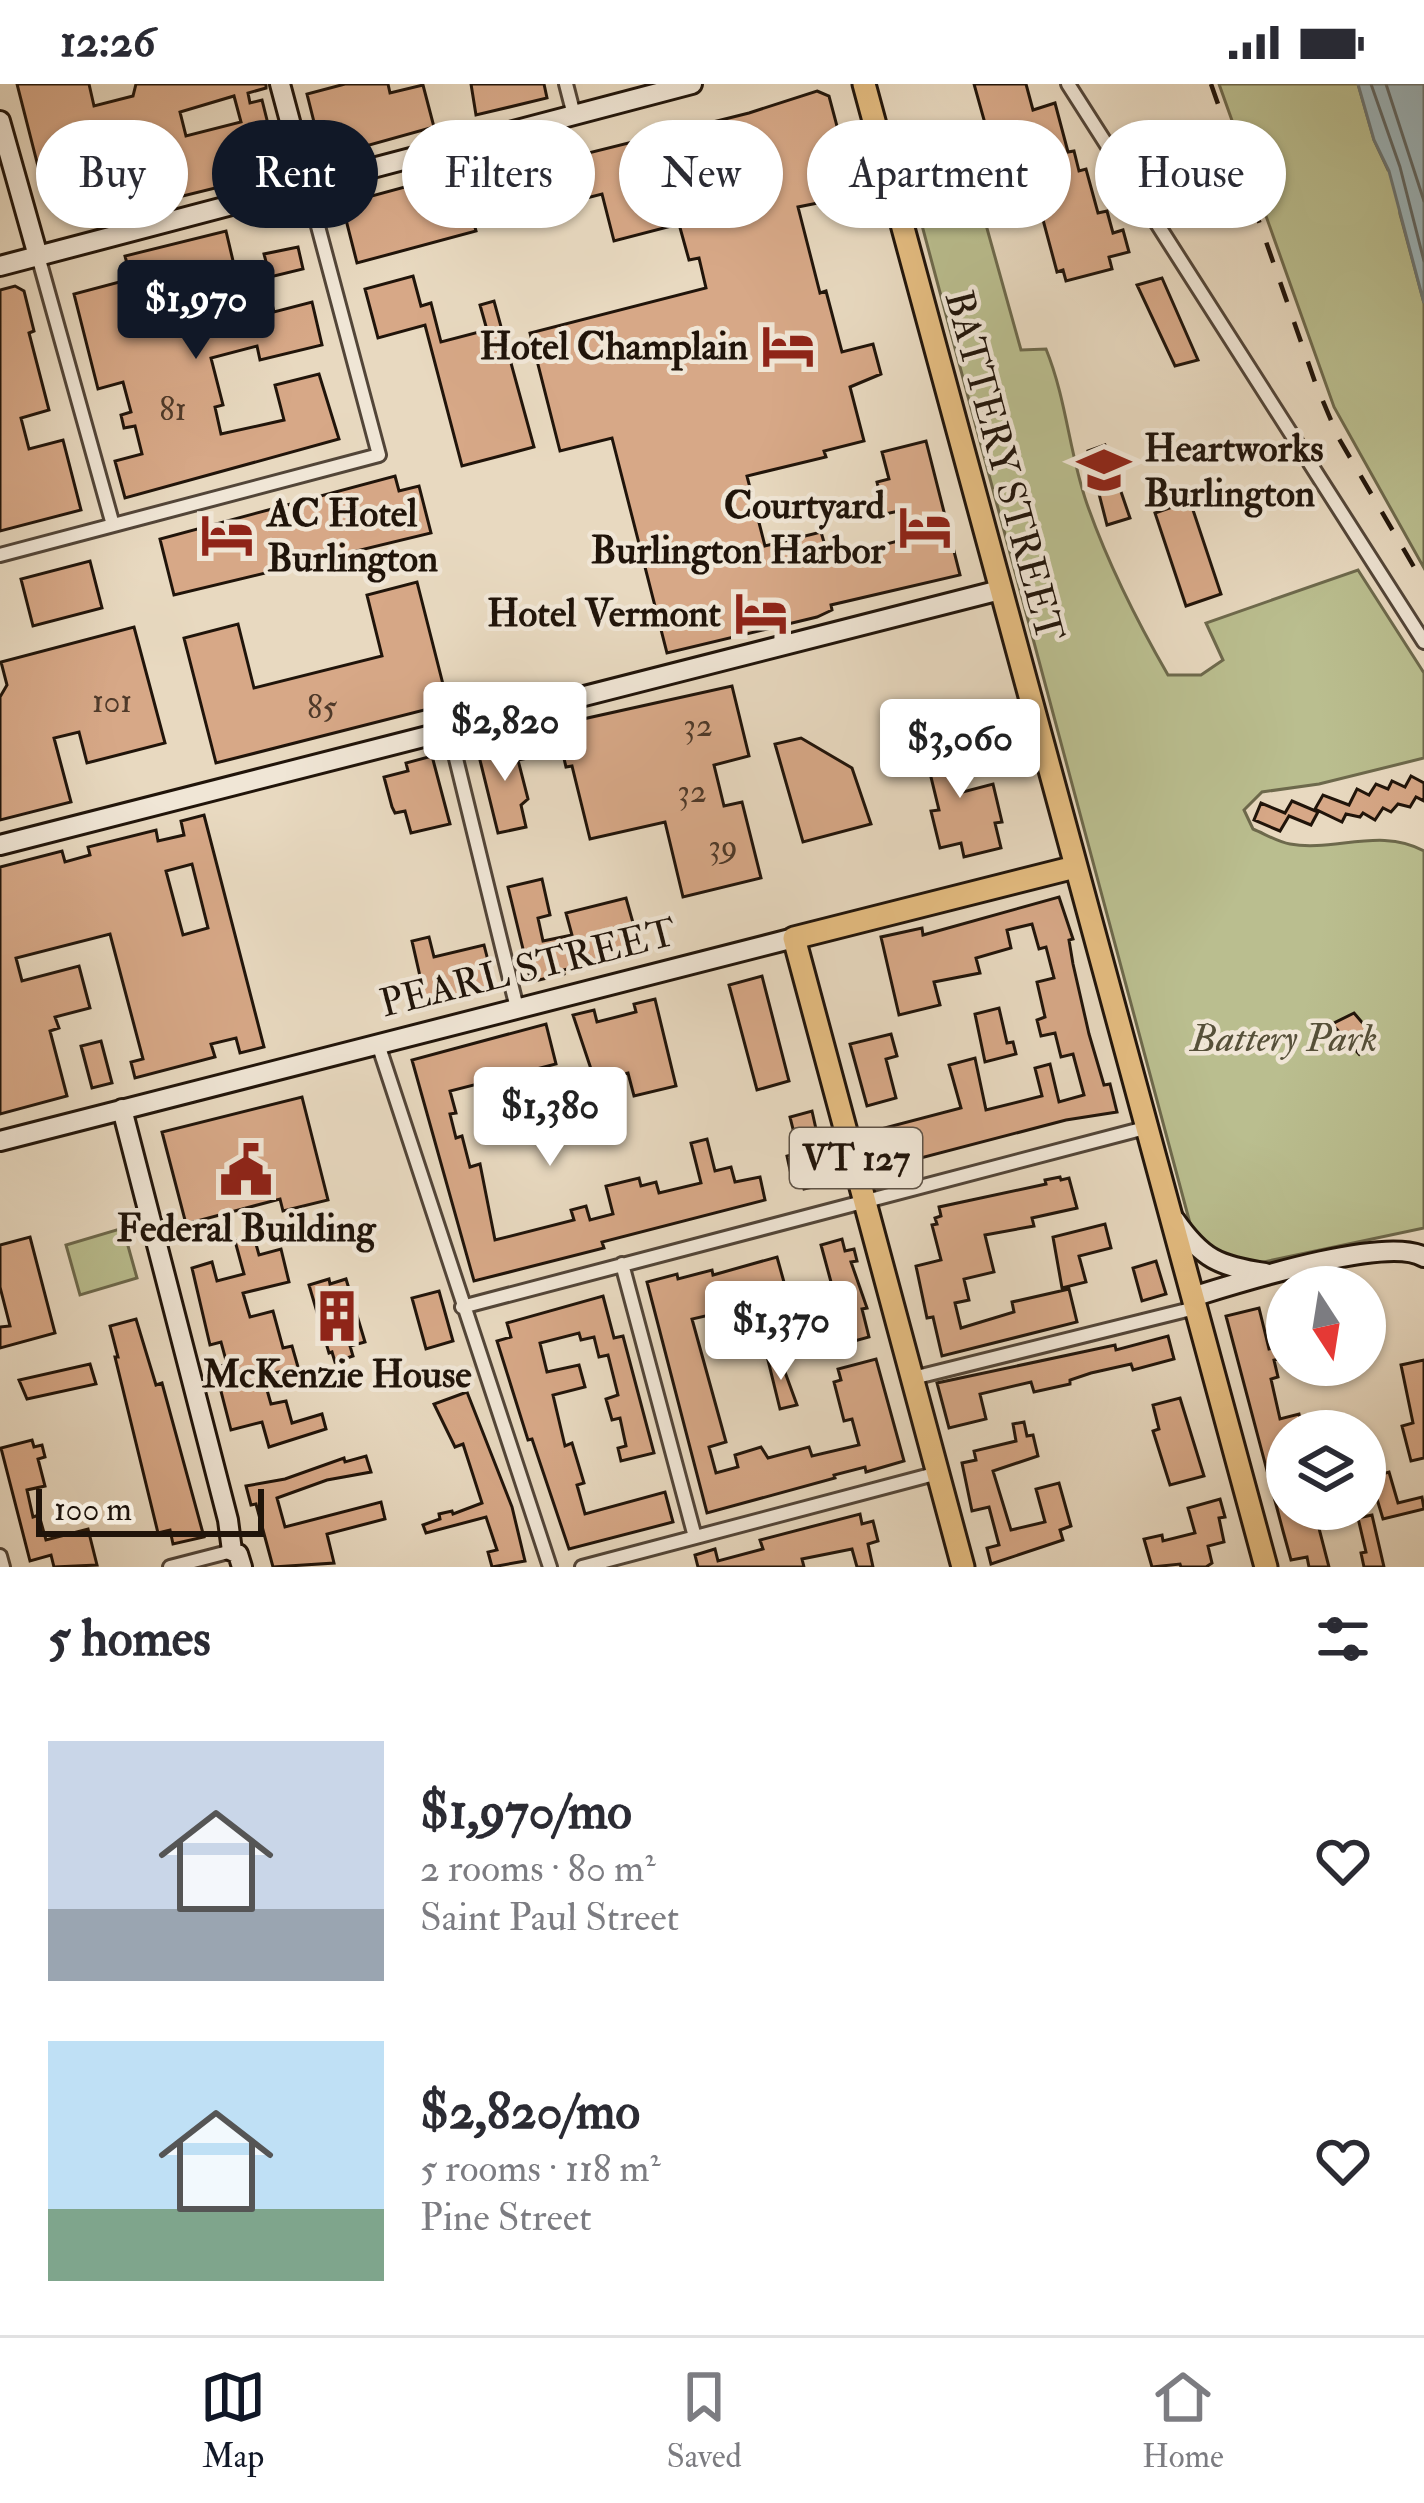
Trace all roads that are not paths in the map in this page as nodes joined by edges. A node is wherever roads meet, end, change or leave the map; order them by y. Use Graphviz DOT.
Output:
graph roads {
  1 [pos="280,84"];
  2 [pos="566,84"];
  3 [pos="692,84"];
  4 [pos="864,84"];
  5 [pos="1068,84"];
  6 [pos="574,115"];
  7 [pos="290,120"];
  8 [pos="0,121"];
  9 [pos="378,166"];
  10 [pos="212,210"];
  11 [pos="318,228"];
  12 [pos="38,256"];
  13 [pos="0,266"];
  14 [pos="113,525"];
  15 [pos="0,555"];
  16 [pos="1000,590"];
  17 [pos="1424,642"];
  18 [pos="448,730"];
  19 [pos="0,844"];
  20 [pos="1075,866"];
  21 [pos="794,938"];
  22 [pos="517,1008"];
  23 [pos="378,1043"];
  24 [pos="122,1109"];
  25 [pos="1145,1128"];
  26 [pos="0,1141"];
  27 [pos="866,1199"];
  28 [pos="1167,1208"];
  29 [pos="1424,1257"];
  30 [pos="622,1264"];
  31 [pos="1312,1266"];
  32 [pos="1266,1273"];
  33 [pos="1266,1277"];
  34 [pos="1193,1302"];
  35 [pos="462,1306"];
  36 [pos="913,1378"];
  37 [pos="938,1473"];
  38 [pos="694,1537"];
  39 [pos="638,1552"];
  40 [pos="0,1556"];
  41 [pos="237,1559"];
  42 [pos="3,1567"];
  43 [pos="170,1567"];
  44 [pos="550,1567"];
  45 [pos="582,1567"];
  46 [pos="643,1567"];
  47 [pos="963,1567"];
  48 [pos="1266,1567"];
  1 -- 7 [label="street"];
  2 -- 6 [label="street"];
  3 -- 6 [label="street"];
  4 -- 16 [label="main road, BATTERY STREET"];
  5 -- 17 [label="street"];
  6 -- 9 [label="street"];
  8 -- 12 [label="street"];
  10 -- 12 [label="street"];
  11 -- 14 [label="street"];
  12 -- 13 [label="street"];
  12 -- 14 [label="street"];
  14 -- 15 [label="street"];
  16 -- 18 [label="street"];
  16 -- 20 [label="main road, BATTERY STREET"];
  18 -- 19 [label="street"];
  18 -- 22 [label="street"];
  20 -- 21 [label="main road, PEARL STREET"];
  20 -- 25 [label="main road, BATTERY STREET"];
  21 -- 22 [label="street, PEARL STREET"];
  21 -- 27 [label="main road, VT 127"];
  22 -- 23 [label="street, PEARL STREET"];
  23 -- 24 [label="street, PEARL STREET"];
  23 -- 35 [label="street"];
  24 -- 26 [label="street, PEARL STREET"];
  24 -- 41 [label="street"];
  25 -- 27 [label="street"];
  25 -- 28 [label="main road, BATTERY STREET"];
  27 -- 30 [label="street"];
  27 -- 36 [label="main road, VT 127"];
  28 -- 32 [label="street"];
  28 -- 34 [label="main road, BATTERY STREET"];
  29 -- 31 [label="street"];
  30 -- 35 [label="street"];
  30 -- 38 [label="street"];
  33 -- 34 [label="street"];
  34 -- 36 [label="street"];
  34 -- 48 [label="main road, BATTERY STREET"];
  35 -- 44 [label="street"];
  36 -- 37 [label="main road, VT 127"];
  37 -- 38 [label="street"];
  37 -- 47 [label="main road, VT 127"];
  38 -- 39 [label="street"];
  39 -- 45 [label="street"];
  39 -- 46 [label="street"];
  40 -- 42 [label="street"];
  41 -- 43 [label="street"];
}
